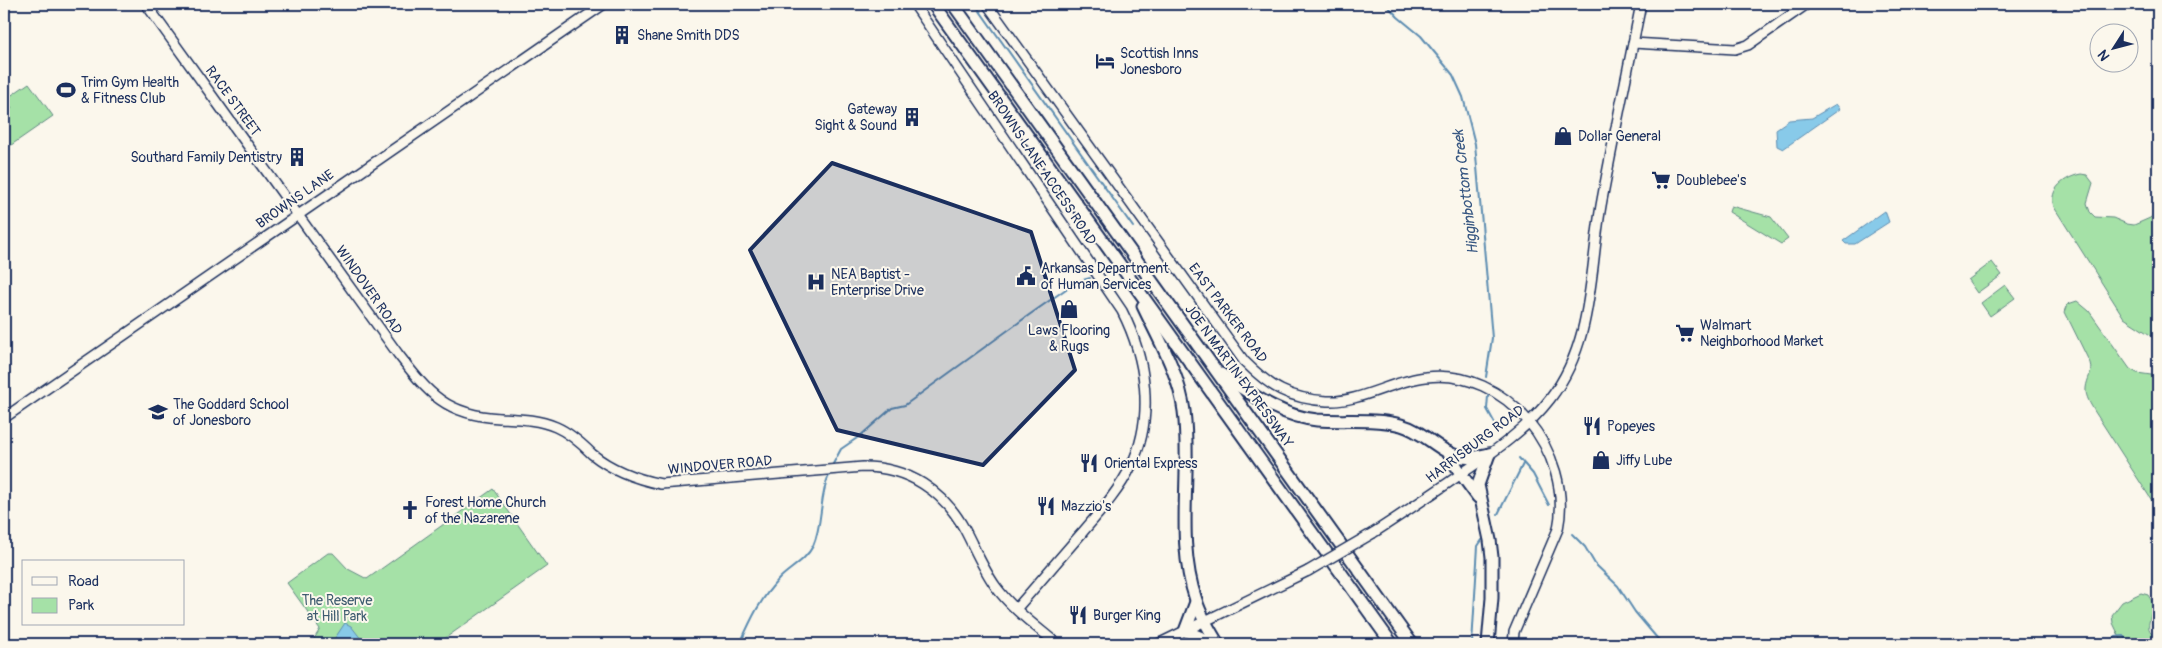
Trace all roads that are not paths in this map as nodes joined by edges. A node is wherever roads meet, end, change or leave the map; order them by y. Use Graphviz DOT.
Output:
graph roads {
  1 [pos="146,4"];
  2 [pos="604,4"];
  3 [pos="914,4"];
  4 [pos="933,4"];
  5 [pos="953,4"];
  6 [pos="987,4"];
  7 [pos="1641,4"];
  8 [pos="1807,4"];
  9 [pos="1633,43"];
  10 [pos="298,214"];
  11 [pos="1130,278"];
  12 [pos="1216,370"];
  13 [pos="4,418"];
  14 [pos="1530,422"];
  15 [pos="1447,451"];
  16 [pos="1489,454"];
  17 [pos="1461,474"];
  18 [pos="1480,501"];
  19 [pos="1196,602"];
  20 [pos="1016,609"];
  21 [pos="1206,620"];
  22 [pos="1185,631"];
  23 [pos="1057,644"];
  24 [pos="1158,644"];
  25 [pos="1217,644"];
  26 [pos="1392,644"];
  27 [pos="1412,644"];
  28 [pos="1488,644"];
  29 [pos="1513,644"];
  1 -- 10 [label="street, RACE STREET"];
  2 -- 10 [label="street, BROWNS LANE"];
  3 -- 20 [label="street, BROWNS LANE ACCESS ROAD"];
  4 -- 11 [label="highway"];
  5 -- 12 [label="highway, JOE N MARTIN EXPRESSWAY"];
  6 -- 14 [label="street, EAST PARKER ROAD"];
  7 -- 9 [label="street, HARRISBURG ROAD"];
  8 -- 9 [label="street"];
  9 -- 14 [label="street, HARRISBURG ROAD"];
  10 -- 13 [label="street, BROWNS LANE"];
  10 -- 20 [label="street, WINDOVER ROAD"];
  11 -- 19 [label="highway"];
  11 -- 26 [label="highway"];
  12 -- 15 [label="highway"];
  12 -- 27 [label="highway, JOE N MARTIN EXPRESSWAY"];
  14 -- 16 [label="street, HARRISBURG ROAD"];
  14 -- 29 [label="street, EAST PARKER ROAD"];
  15 -- 16 [label="highway"];
  15 -- 17 [label="highway"];
  16 -- 17 [label="street, HARRISBURG ROAD"];
  16 -- 18 [label="highway"];
  17 -- 18 [label="highway"];
  17 -- 21 [label="street, HARRISBURG ROAD, bridge"];
  18 -- 28 [label="highway"];
  19 -- 21 [label="highway"];
  19 -- 22 [label="highway"];
  20 -- 23 [label="street, WINDOVER ROAD"];
  21 -- 22 [label="street, HARRISBURG ROAD"];
  21 -- 25 [label="highway"];
  22 -- 24 [label="street, HARRISBURG ROAD"];
  22 -- 25 [label="highway"];
}
